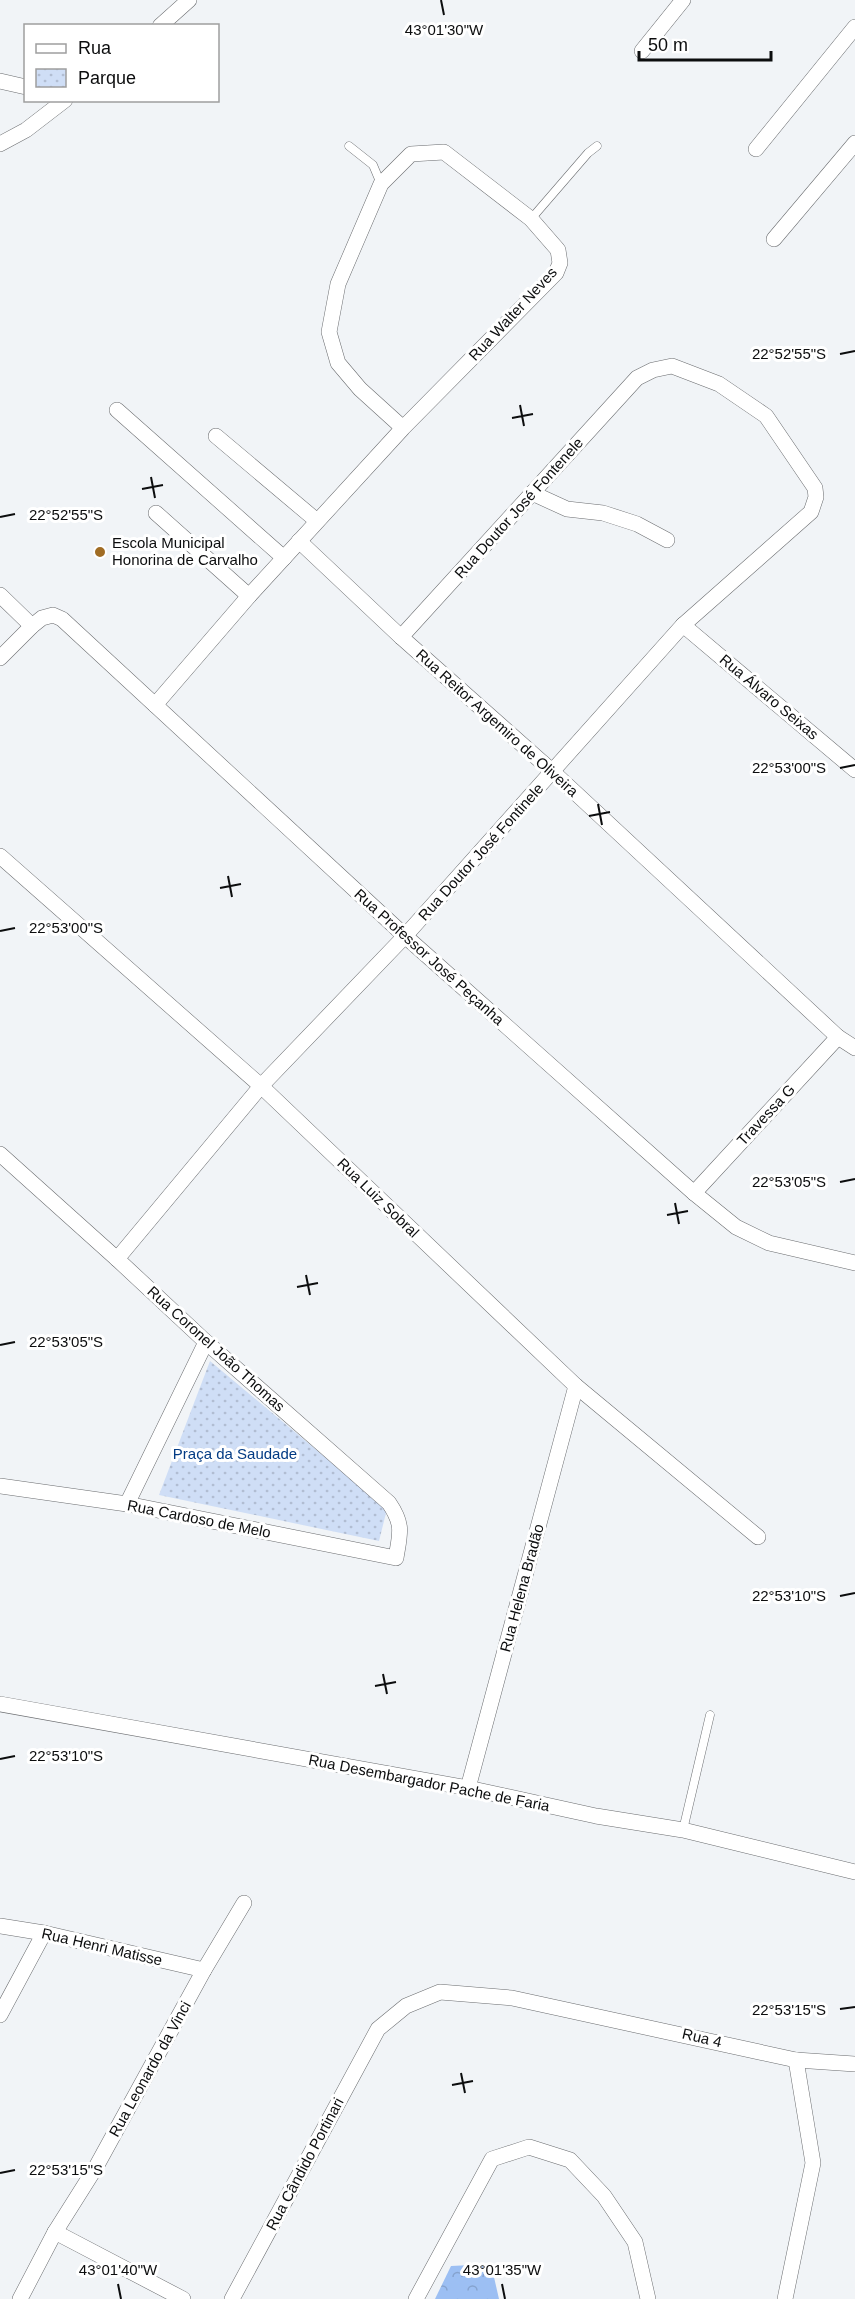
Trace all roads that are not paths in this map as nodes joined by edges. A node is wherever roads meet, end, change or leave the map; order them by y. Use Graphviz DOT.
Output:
graph roads {
  1 [pos="189,0"];
  2 [pos="683,0"];
  3 [pos="162,24"];
  4 [pos="855,27"];
  5 [pos="642,51"];
  6 [pos="0,81"];
  7 [pos="24,87"];
  8 [pos="62,102"];
  9 [pos="855,142"];
  10 [pos="0,144"];
  11 [pos="350,146"];
  12 [pos="597,146"];
  13 [pos="756,148"];
  14 [pos="381,184"];
  15 [pos="531,219"];
  16 [pos="774,239"];
  17 [pos="117,410"];
  18 [pos="403,428"];
  19 [pos="216,436"];
  20 [pos="532,494"];
  21 [pos="811,512"];
  22 [pos="156,513"];
  23 [pos="317,521"];
  24 [pos="299,540"];
  25 [pos="667,540"];
  26 [pos="284,558"];
  27 [pos="0,595"];
  28 [pos="249,596"];
  29 [pos="683,625"];
  30 [pos="32,626"];
  31 [pos="401,638"];
  32 [pos="0,658"];
  33 [pos="154,705"];
  34 [pos="855,770"];
  35 [pos="553,772"];
  36 [pos="0,856"];
  37 [pos="405,936"];
  38 [pos="838,1037"];
  39 [pos="855,1048"];
  40 [pos="261,1086"];
  41 [pos="0,1154"];
  42 [pos="694,1193"];
  43 [pos="117,1259"];
  44 [pos="855,1263"];
  45 [pos="206,1342"];
  46 [pos="576,1386"];
  47 [pos="0,1486"];
  48 [pos="127,1504"];
  49 [pos="758,1537"];
  50 [pos="396,1558"];
  51 [pos="0,1704"];
  52 [pos="710,1714"];
  53 [pos="468,1788"];
  54 [pos="683,1830"];
  55 [pos="855,1872"];
  56 [pos="244,1903"];
  57 [pos="0,1926"];
  58 [pos="44,1933"];
  59 [pos="204,1970"];
  60 [pos="0,2015"];
  61 [pos="378,2029"];
  62 [pos="796,2060"];
  63 [pos="855,2064"];
  64 [pos="55,2232"];
  65 [pos="20,2299"];
  66 [pos="183,2299"];
  67 [pos="232,2299"];
  68 [pos="416,2299"];
  69 [pos="648,2299"];
  70 [pos="785,2299"];
  1 -- 3 [label="street"];
  2 -- 5 [label="street"];
  4 -- 13 [label="street"];
  6 -- 7 [label="street"];
  8 -- 10 [label="street"];
  9 -- 16 [label="street"];
  11 -- 14 [label="lane"];
  12 -- 15 [label="lane"];
  14 -- 15 [label="street, Rua Walter Neves"];
  14 -- 18 [label="street, Rua Walter Neves"];
  15 -- 18 [label="street, Rua Walter Neves"];
  17 -- 26 [label="street"];
  18 -- 23 [label="street, Rua Walter Neves"];
  19 -- 23 [label="street"];
  20 -- 21 [label="street, Rua Doutor José Fontenele"];
  20 -- 25 [label="street"];
  20 -- 31 [label="street, Rua Doutor José Fontenele"];
  21 -- 29 [label="street, Rua Doutor José Fontinele"];
  22 -- 28 [label="street"];
  23 -- 24 [label="street, Rua Walter Neves"];
  24 -- 26 [label="street, Rua Walter Neves"];
  24 -- 31 [label="street, Rua Reitor Argemiro de Oliveira"];
  26 -- 28 [label="street, Rua Walter Neves"];
  27 -- 30 [label="street"];
  28 -- 33 [label="street, Rua Walter Neves"];
  29 -- 34 [label="street, Rua Álvaro Seixas"];
  29 -- 35 [label="street, Rua Doutor José Fontinele"];
  30 -- 32 [label="street"];
  30 -- 33 [label="street, Rua Professor José Peçanha"];
  31 -- 35 [label="street, Rua Reitor Argemiro de Oliveira"];
  33 -- 37 [label="street, Rua Professor José Peçanha"];
  35 -- 37 [label="street, Rua Doutor José Fontinele"];
  35 -- 38 [label="street, Rua Reitor Argemiro de Oliveira"];
  36 -- 40 [label="street, Rua Luiz Sobral"];
  37 -- 40 [label="street, Rua Doutor José Fontinele"];
  37 -- 42 [label="street, Rua Professor José Peçanha"];
  38 -- 39 [label="street, Rua Reitor Argemiro de Oliveira"];
  38 -- 42 [label="street, Travessa G"];
  40 -- 43 [label="street, Rua Doutor José Fontinele"];
  40 -- 46 [label="street, Rua Luiz Sobral"];
  41 -- 43 [label="street, Rua Coronel João Thomas"];
  42 -- 44 [label="street, Rua Professor José Peçanha"];
  43 -- 45 [label="street, Rua Coronel João Thomas"];
  45 -- 48 [label="street"];
  45 -- 50 [label="street, Rua Coronel João Thomas"];
  46 -- 49 [label="street, Rua Luiz Sobral"];
  46 -- 53 [label="street, Rua Helena Bradão"];
  47 -- 48 [label="street, Rua Cardoso de Melo"];
  48 -- 50 [label="street, Rua Cardoso de Melo"];
  51 -- 53 [label="street, Rua Desembargador Pache de Faria"];
  52 -- 54 [label="lane"];
  53 -- 54 [label="street, Rua Desembargador Pache de Faria"];
  54 -- 55 [label="street, Rua Desembargador Pache de Faria"];
  56 -- 59 [label="street, Rua Leonardo da Vinci"];
  57 -- 58 [label="street, Rua Henri Matisse"];
  58 -- 59 [label="street, Rua Henri Matisse"];
  58 -- 60 [label="street"];
  59 -- 64 [label="street, Rua Leonardo da Vinci"];
  61 -- 62 [label="street, Rua 4"];
  61 -- 67 [label="street, Rua Cândido Portinari"];
  62 -- 63 [label="street, Rua 4"];
  62 -- 70 [label="street"];
  64 -- 65 [label="street, Rua Leonardo da Vinci"];
  64 -- 66 [label="street"];
  68 -- 69 [label="street"];
}
